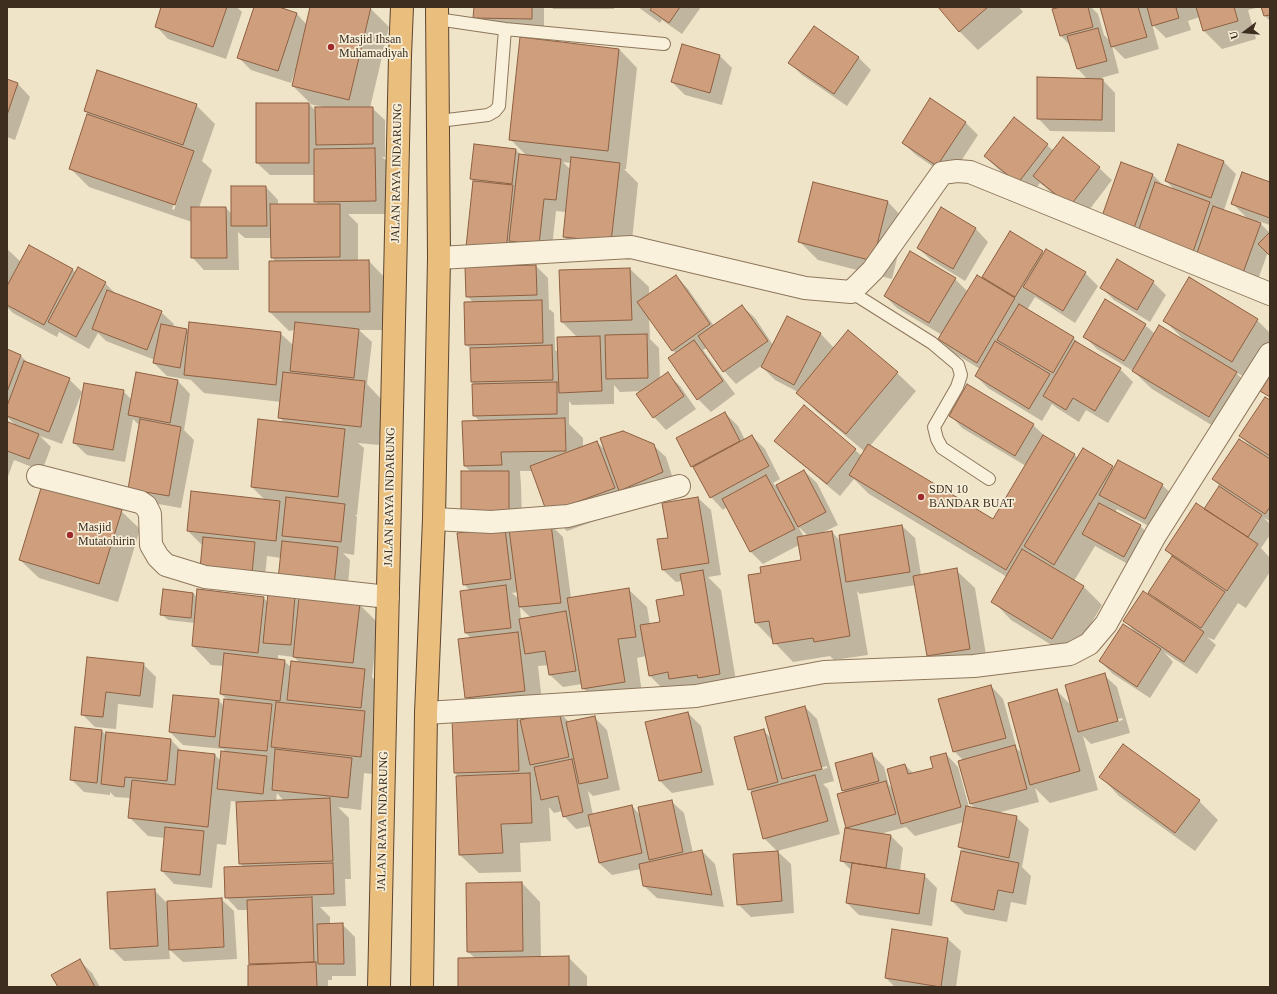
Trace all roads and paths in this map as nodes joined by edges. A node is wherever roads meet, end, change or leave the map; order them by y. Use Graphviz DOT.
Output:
graph roads {
  1 [pos="402,7"];
  2 [pos="437,13"];
  3 [pos="505,29"];
  4 [pos="664,44"];
  5 [pos="439,121"];
  6 [pos="440,258"];
  7 [pos="851,292"];
  8 [pos="1270,294"];
  9 [pos="1270,354"];
  10 [pos="38,476"];
  11 [pos="989,479"];
  12 [pos="679,486"];
  13 [pos="434,519"];
  14 [pos="388,597"];
  15 [pos="426,713"];
  16 [pos="379,987"];
  17 [pos="422,987"];
  1 -- 14 [label="highway, JALAN RAYA INDARUNG"];
  2 -- 3 [label="lane"];
  2 -- 5 [label="highway"];
  3 -- 4 [label="lane"];
  3 -- 5 [label="lane"];
  5 -- 6 [label="highway"];
  6 -- 7 [label="street"];
  6 -- 13 [label="highway"];
  7 -- 8 [label="street"];
  7 -- 11 [label="lane"];
  9 -- 15 [label="street"];
  10 -- 14 [label="street"];
  12 -- 13 [label="street"];
  13 -- 15 [label="highway"];
  14 -- 16 [label="highway, JALAN RAYA INDARUNG"];
  15 -- 17 [label="highway"];
}
